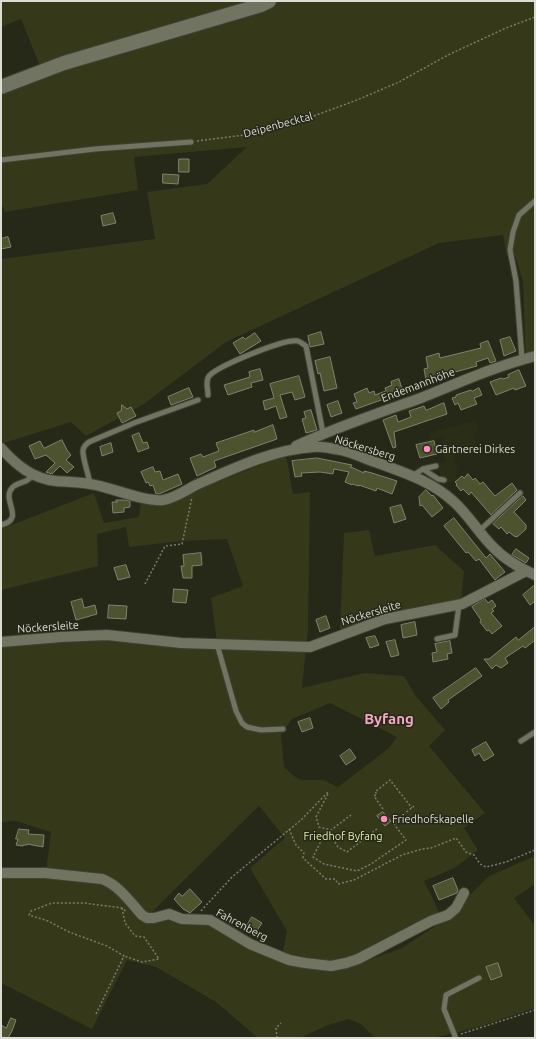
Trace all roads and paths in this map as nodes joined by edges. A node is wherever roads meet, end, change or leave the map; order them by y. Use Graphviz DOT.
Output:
graph roads {
  1 [pos="269,1"];
  2 [pos="535,17"];
  3 [pos="1,87"];
  4 [pos="191,142"];
  5 [pos="1,160"];
  6 [pos="535,201"];
  7 [pos="535,356"];
  8 [pos="522,359"];
  9 [pos="208,395"];
  10 [pos="198,400"];
  11 [pos="323,433"];
  12 [pos="1,448"];
  13 [pos="288,450"];
  14 [pos="436,466"];
  15 [pos="423,469"];
  16 [pos="34,475"];
  17 [pos="412,476"];
  18 [pos="444,480"];
  19 [pos="90,484"];
  20 [pos="194,486"];
  21 [pos="520,493"];
  22 [pos="1,525"];
  23 [pos="479,531"];
  24 [pos="530,573"];
  25 [pos="145,584"];
  26 [pos="459,605"];
  27 [pos="437,639"];
  28 [pos="1,642"];
  29 [pos="217,644"];
  30 [pos="283,729"];
  31 [pos="535,732"];
  32 [pos="521,741"];
  33 [pos="383,809"];
  34 [pos="351,815"];
  35 [pos="289,829"];
  36 [pos="327,829"];
  37 [pos="377,829"];
  38 [pos="535,850"];
  39 [pos="1,873"];
  40 [pos="464,893"];
  41 [pos="122,908"];
  42 [pos="201,911"];
  43 [pos="130,915"];
  44 [pos="124,956"];
  45 [pos="479,978"];
  46 [pos="535,1010"];
  47 [pos="96,1014"];
  48 [pos="281,1023"];
  49 [pos="455,1036"];
  50 [pos="277,1038"];
  1 -- 3 [label="main road"];
  2 -- 4 [label="path, Deipenbecktal"];
  4 -- 5 [label="lane"];
  6 -- 8 [label="lane"];
  7 -- 8 [label="street, Endemannhöhe"];
  8 -- 11 [label="street, Endemannhöhe"];
  9 -- 11 [label="lane"];
  10 -- 19 [label="lane"];
  11 -- 13 [label="street, Endemannhöhe"];
  12 -- 16 [label="street, Nöckersberg"];
  13 -- 17 [label="street, Nöckersberg"];
  13 -- 20 [label="street, Nöckersberg"];
  14 -- 15 [label="lane"];
  15 -- 17 [label="lane"];
  15 -- 18 [label="lane"];
  16 -- 19 [label="street, Nöckersberg"];
  16 -- 22 [label="lane"];
  17 -- 23 [label="street, Nöckersberg"];
  19 -- 20 [label="street, Nöckersberg"];
  20 -- 25 [label="path"];
  21 -- 23 [label="lane"];
  23 -- 24 [label="street, Nöckersberg"];
  24 -- 26 [label="street, Nöckersleite"];
  26 -- 27 [label="lane"];
  26 -- 29 [label="street, Nöckersleite"];
  28 -- 29 [label="street, Nöckersleite"];
  29 -- 30 [label="lane"];
  31 -- 32 [label="lane"];
  33 -- 36 [label="path"];
  34 -- 36 [label="path"];
  35 -- 36 [label="path"];
  35 -- 38 [label="path"];
  35 -- 42 [label="path"];
  36 -- 37 [label="path"];
  39 -- 40 [label="street, Fahrenberg"];
  41 -- 43 [label="path"];
  41 -- 44 [label="path"];
  41 -- 44 [label="path"];
  44 -- 47 [label="path"];
  45 -- 49 [label="lane"];
  46 -- 49 [label="path"];
  48 -- 50 [label="path"];
}
